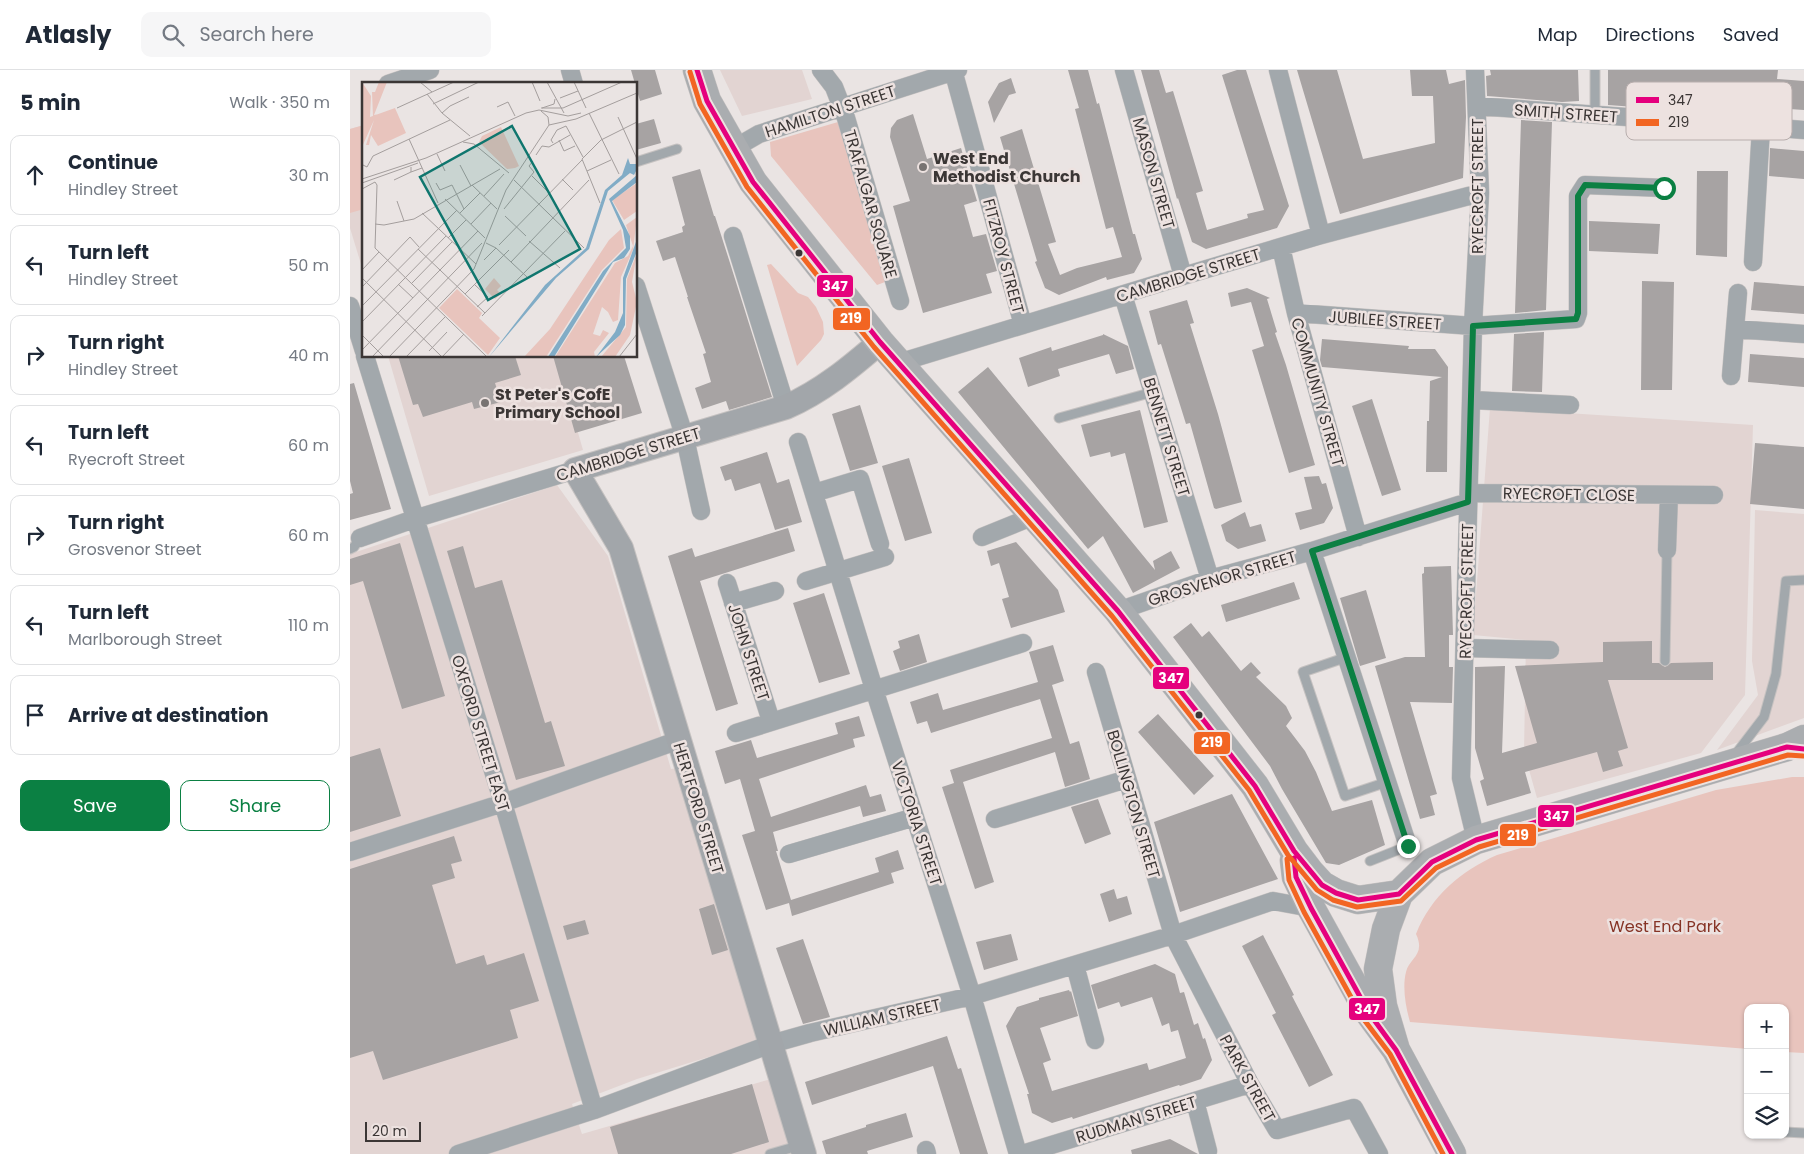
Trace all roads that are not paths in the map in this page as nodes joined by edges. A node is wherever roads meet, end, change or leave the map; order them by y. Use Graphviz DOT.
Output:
graph roads {
  1 [pos="430,70"];
  2 [pos="697,70"];
  3 [pos="821,70"];
  4 [pos="955,70"];
  5 [pos="1124,70"];
  6 [pos="1278,70"];
  7 [pos="1475,70"];
  8 [pos="1595,70"];
  9 [pos="394,82"];
  10 [pos="1477,106"];
  11 [pos="841,107"];
  12 [pos="1595,115"];
  13 [pos="1626,117"];
  14 [pos="1760,140"];
  15 [pos="677,149"];
  16 [pos="733,149"];
  17 [pos="638,161"];
  18 [pos="1664,188"];
  19 [pos="1480,193"];
  20 [pos="1321,235"];
  21 [pos="733,236"];
  22 [pos="1281,247"];
  23 [pos="1753,262"];
  24 [pos="1183,276"];
  25 [pos="638,292"];
  26 [pos="1738,293"];
  27 [pos="1123,295"];
  28 [pos="900,301"];
  29 [pos="350,306"];
  30 [pos="1296,313"];
  31 [pos="1024,326"];
  32 [pos="1473,326"];
  33 [pos="1735,329"];
  34 [pos="1804,334"];
  35 [pos="880,342"];
  36 [pos="362,345"];
  37 [pos="366,358"];
  38 [pos="898,363"];
  39 [pos="1731,376"];
  40 [pos="1153,392"];
  41 [pos="1472,400"];
  42 [pos="1570,405"];
  43 [pos="786,406"];
  44 [pos="1059,418"];
  45 [pos="684,438"];
  46 [pos="798,442"];
  47 [pos="575,470"];
  48 [pos="814,493"];
  49 [pos="1669,495"];
  50 [pos="1714,495"];
  51 [pos="1468,497"];
  52 [pos="701,511"];
  53 [pos="1034,516"];
  54 [pos="414,518"];
  55 [pos="1358,536"];
  56 [pos="982,537"];
  57 [pos="355,543"];
  58 [pos="1667,550"];
  59 [pos="1312,551"];
  60 [pos="838,571"];
  61 [pos="1210,579"];
  62 [pos="1804,580"];
  63 [pos="806,581"];
  64 [pos="727,584"];
  65 [pos="775,591"];
  66 [pos="733,603"];
  67 [pos="1118,611"];
  68 [pos="1023,643"];
  69 [pos="1465,648"];
  70 [pos="1550,650"];
  71 [pos="1347,657"];
  72 [pos="1665,661"];
  73 [pos="1096,672"];
  74 [pos="874,689"];
  75 [pos="771,721"];
  76 [pos="736,733"];
  77 [pos="679,740"];
  78 [pos="1798,745"];
  79 [pos="1727,766"];
  80 [pos="1127,779"];
  81 [pos="1387,782"];
  82 [pos="503,803"];
  83 [pos="915,817"];
  84 [pos="995,819"];
  85 [pos="1476,840"];
  86 [pos="1408,846"];
  87 [pos="1294,851"];
  88 [pos="350,852"];
  89 [pos="789,854"];
  90 [pos="1370,861"];
  91 [pos="1400,894"];
  92 [pos="1310,908"];
  93 [pos="1172,935"];
  94 [pos="1075,965"];
  95 [pos="972,996"];
  96 [pos="1095,1040"];
  97 [pos="771,1044"];
  98 [pos="1396,1050"];
  99 [pos="1250,1084"];
  100 [pos="1195,1101"];
  101 [pos="594,1110"];
  102 [pos="1789,1132"];
  103 [pos="1804,1133"];
  104 [pos="803,1149"];
  105 [pos="1208,1151"];
  106 [pos="458,1154"];
  107 [pos="770,1154"];
  108 [pos="1018,1154"];
  109 [pos="1022,1154"];
  110 [pos="1379,1154"];
  111 [pos="1452,1154"];
  1 -- 9 [label="street"];
  2 -- 16 [label="highway"];
  3 -- 11 [label="street, TRAFALGAR SQUARE"];
  4 -- 11 [label="street, HAMILTON STREET"];
  4 -- 31 [label="street, FITZROY STREET"];
  5 -- 24 [label="street, MASON STREET"];
  6 -- 20 [label="street"];
  7 -- 10 [label="street, RYECROFT STREET"];
  8 -- 12 [label="lane"];
  10 -- 12 [label="street, SMITH STREET"];
  10 -- 19 [label="street, RYECROFT STREET"];
  11 -- 16 [label="street, HAMILTON STREET"];
  11 -- 28 [label="street, TRAFALGAR SQUARE"];
  12 -- 13 [label="street, SMITH STREET"];
  14 -- 23 [label="street"];
  15 -- 17 [label="lane"];
  16 -- 35 [label="highway"];
  18 -- 32 [label="street, JUBILEE STREET"];
  19 -- 20 [label="street, CAMBRIDGE STREET"];
  19 -- 32 [label="street, RYECROFT STREET"];
  20 -- 22 [label="street, CAMBRIDGE STREET"];
  21 -- 43 [label="street"];
  22 -- 24 [label="street, CAMBRIDGE STREET"];
  22 -- 30 [label="street, COMMUNITY STREET"];
  24 -- 27 [label="street, CAMBRIDGE STREET"];
  25 -- 45 [label="street"];
  26 -- 33 [label="street"];
  27 -- 31 [label="street, CAMBRIDGE STREET"];
  27 -- 40 [label="street, BENNETT STREET"];
  29 -- 36 [label="street"];
  30 -- 32 [label="street, JUBILEE STREET"];
  30 -- 55 [label="street, COMMUNITY STREET"];
  31 -- 38 [label="street, CAMBRIDGE STREET"];
  32 -- 41 [label="street, RYECROFT STREET"];
  33 -- 34 [label="street"];
  33 -- 39 [label="street"];
  35 -- 38 [label="highway"];
  35 -- 43 [label="street, CAMBRIDGE STREET"];
  37 -- 54 [label="street, OXFORD STREET EAST"];
  38 -- 53 [label="highway"];
  40 -- 44 [label="lane"];
  40 -- 61 [label="street, BENNETT STREET"];
  41 -- 42 [label="street"];
  41 -- 51 [label="street, RYECROFT STREET"];
  43 -- 45 [label="street, CAMBRIDGE STREET"];
  45 -- 47 [label="street, CAMBRIDGE STREET"];
  45 -- 52 [label="street"];
  46 -- 48 [label="street, VICTORIA STREET"];
  47 -- 54 [label="street, CAMBRIDGE STREET"];
  47 -- 77 [label="street, HERTFORD STREET"];
  48 -- 60 [label="street, VICTORIA STREET"];
  48 -- 60 [label="street"];
  49 -- 50 [label="street, RYECROFT CLOSE"];
  49 -- 51 [label="street, RYECROFT CLOSE"];
  49 -- 58 [label="street"];
  51 -- 55 [label="street, GROSVENOR STREET"];
  51 -- 69 [label="street, RYECROFT STREET"];
  53 -- 56 [label="street"];
  53 -- 67 [label="highway"];
  54 -- 57 [label="street, CAMBRIDGE STREET"];
  54 -- 82 [label="street, OXFORD STREET EAST"];
  55 -- 59 [label="street, GROSVENOR STREET"];
  58 -- 72 [label="lane"];
  59 -- 61 [label="street, GROSVENOR STREET"];
  59 -- 71 [label="street"];
  60 -- 63 [label="street"];
  60 -- 74 [label="street, VICTORIA STREET"];
  61 -- 67 [label="street, GROSVENOR STREET"];
  62 -- 79 [label="lane"];
  64 -- 66 [label="street, JOHN STREET"];
  65 -- 66 [label="street"];
  66 -- 75 [label="street, JOHN STREET"];
  67 -- 87 [label="highway"];
  68 -- 74 [label="street"];
  69 -- 70 [label="street"];
  69 -- 85 [label="street, RYECROFT STREET"];
  71 -- 81 [label="street"];
  71 -- 81 [label="lane"];
  73 -- 80 [label="street, BOLLINGTON STREET"];
  74 -- 75 [label="street"];
  74 -- 83 [label="street, VICTORIA STREET"];
  75 -- 76 [label="street"];
  77 -- 82 [label="street"];
  77 -- 97 [label="street, HERTFORD STREET"];
  78 -- 79 [label="highway"];
  79 -- 85 [label="highway"];
  80 -- 84 [label="street"];
  80 -- 93 [label="street, BOLLINGTON STREET"];
  81 -- 86 [label="street"];
  82 -- 88 [label="street"];
  82 -- 101 [label="street, OXFORD STREET EAST"];
  83 -- 89 [label="street"];
  83 -- 95 [label="street, VICTORIA STREET"];
  85 -- 91 [label="highway"];
  86 -- 90 [label="lane"];
  87 -- 91 [label="highway"];
  87 -- 92 [label="highway"];
  91 -- 98 [label="highway"];
  92 -- 93 [label="street, WILLIAM STREET"];
  92 -- 98 [label="highway"];
  93 -- 94 [label="street, WILLIAM STREET"];
  93 -- 99 [label="street, PARK STREET"];
  94 -- 95 [label="street, WILLIAM STREET"];
  94 -- 96 [label="street"];
  95 -- 97 [label="street, WILLIAM STREET"];
  95 -- 108 [label="street, VICTORIA STREET"];
  97 -- 101 [label="street, WILLIAM STREET"];
  97 -- 104 [label="street, HERTFORD STREET"];
  98 -- 111 [label="highway"];
  99 -- 100 [label="street, RUDMAN STREET"];
  99 -- 110 [label="street, PARK STREET"];
  100 -- 105 [label="street"];
  100 -- 109 [label="street, RUDMAN STREET"];
  101 -- 106 [label="street, WILLIAM STREET"];
  102 -- 103 [label="lane"];
  104 -- 107 [label="lane"];
}
